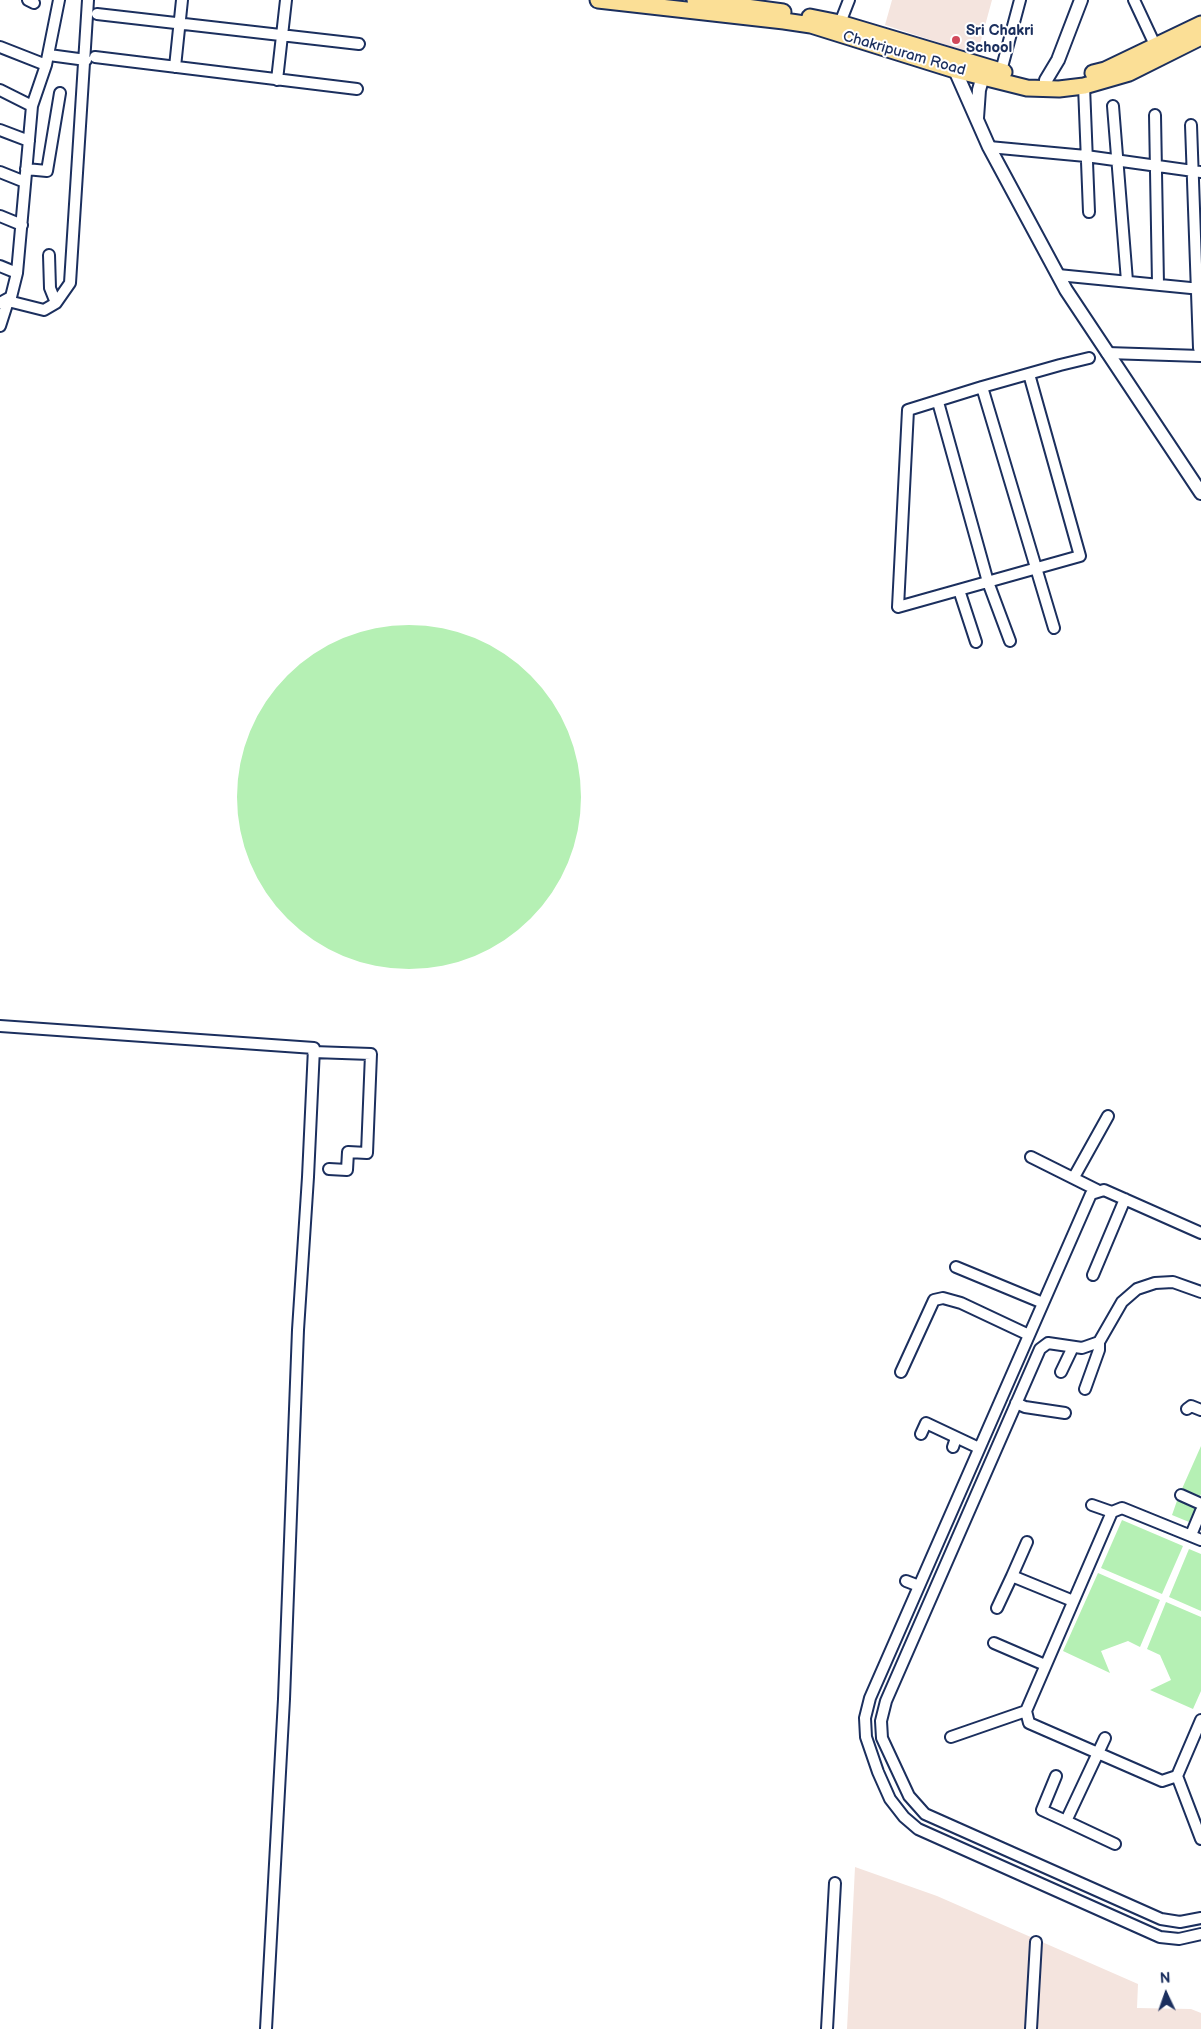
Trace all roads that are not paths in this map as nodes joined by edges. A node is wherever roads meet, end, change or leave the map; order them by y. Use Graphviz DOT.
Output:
graph roads {
  1 [pos="59,0"];
  2 [pos="88,0"];
  3 [pos="182,0"];
  4 [pos="286,0"];
  5 [pos="598,0"];
  6 [pos="695,0"];
  7 [pos="849,0"];
  8 [pos="1020,0"];
  9 [pos="1134,0"];
  10 [pos="1083,2"];
  11 [pos="757,3"];
  12 [pos="97,14"];
  13 [pos="179,23"];
  14 [pos="840,23"];
  15 [pos="1201,24"];
  16 [pos="282,35"];
  17 [pos="1198,42"];
  18 [pos="359,44"];
  19 [pos="0,47"];
  20 [pos="1156,47"];
  21 [pos="90,58"];
  22 [pos="48,60"];
  23 [pos="957,64"];
  24 [pos="175,67"];
  25 [pos="985,71"];
  26 [pos="1001,71"];
  27 [pos="277,80"];
  28 [pos="1046,80"];
  29 [pos="1084,86"];
  30 [pos="357,89"];
  31 [pos="0,90"];
  32 [pos="60,93"];
  33 [pos="32,106"];
  34 [pos="1113,106"];
  35 [pos="1155,115"];
  36 [pos="976,121"];
  37 [pos="1191,125"];
  38 [pos="0,130"];
  39 [pos="29,141"];
  40 [pos="989,147"];
  41 [pos="1086,156"];
  42 [pos="1119,162"];
  43 [pos="1155,166"];
  44 [pos="26,169"];
  45 [pos="0,172"];
  46 [pos="1197,172"];
  47 [pos="24,182"];
  48 [pos="1089,212"];
  49 [pos="0,216"];
  50 [pos="22,225"];
  51 [pos="49,255"];
  52 [pos="0,266"];
  53 [pos="17,273"];
  54 [pos="1058,275"];
  55 [pos="1127,281"];
  56 [pos="1158,284"];
  57 [pos="1199,289"];
  58 [pos="4,302"];
  59 [pos="56,303"];
  60 [pos="0,326"];
  61 [pos="1200,352"];
  62 [pos="1108,353"];
  63 [pos="1089,358"];
  64 [pos="1029,374"];
  65 [pos="982,387"];
  66 [pos="938,402"];
  67 [pos="1201,493"];
  68 [pos="1037,568"];
  69 [pos="988,582"];
  70 [pos="959,590"];
  71 [pos="1054,628"];
  72 [pos="1010,641"];
  73 [pos="976,642"];
  74 [pos="0,1026"];
  75 [pos="314,1052"];
  76 [pos="1108,1116"];
  77 [pos="1031,1157"];
  78 [pos="329,1169"];
  79 [pos="1074,1177"];
  80 [pos="1097,1190"];
  81 [pos="1125,1199"];
  82 [pos="1201,1233"];
  83 [pos="956,1267"];
  84 [pos="1093,1275"];
  85 [pos="1201,1292"];
  86 [pos="1043,1302"];
  87 [pos="1029,1335"];
  88 [pos="1099,1342"];
  89 [pos="1073,1347"];
  90 [pos="900,1372"];
  91 [pos="1061,1372"];
  92 [pos="1084,1389"];
  93 [pos="1016,1403"];
  94 [pos="1187,1409"];
  95 [pos="1201,1410"];
  96 [pos="1065,1413"];
  97 [pos="921,1434"];
  98 [pos="979,1448"];
  99 [pos="1180,1495"];
  100 [pos="943,1502"];
  101 [pos="1201,1504"];
  102 [pos="1092,1505"];
  103 [pos="953,1506"];
  104 [pos="1112,1512"];
  105 [pos="1201,1512"];
  106 [pos="1191,1535"];
  107 [pos="1201,1540"];
  108 [pos="1027,1542"];
  109 [pos="923,1547"];
  110 [pos="934,1552"];
  111 [pos="1012,1576"];
  112 [pos="906,1581"];
  113 [pos="919,1586"];
  114 [pos="1073,1601"];
  115 [pos="998,1608"];
  116 [pos="994,1643"];
  117 [pos="1046,1665"];
  118 [pos="1026,1711"];
  119 [pos="1201,1720"];
  120 [pos="1198,1734"];
  121 [pos="951,1736"];
  122 [pos="1105,1738"];
  123 [pos="1098,1753"];
  124 [pos="1056,1776"];
  125 [pos="1177,1776"];
  126 [pos="1066,1821"];
  127 [pos="1201,1839"];
  128 [pos="1115,1844"];
  129 [pos="834,1883"];
  130 [pos="1201,1918"];
  131 [pos="1201,1934"];
  132 [pos="1036,1942"];
  133 [pos="266,2029"];
  134 [pos="827,2029"];
  135 [pos="1031,2029"];
  1 -- 22 [label="street"];
  2 -- 21 [label="street"];
  3 -- 13 [label="street"];
  4 -- 16 [label="street"];
  5 -- 23 [label="main road, Chakripuram Road"];
  6 -- 11 [label="main road, Chakripuram Road"];
  7 -- 14 [label="street"];
  8 -- 26 [label="street"];
  9 -- 20 [label="street"];
  10 -- 28 [label="street"];
  11 -- 14 [label="main road, Chakripuram Road"];
  12 -- 13 [label="street"];
  13 -- 16 [label="street"];
  13 -- 24 [label="street"];
  14 -- 23 [label="main road, Chakripuram Road"];
  15 -- 20 [label="main road, Chakripuram Road"];
  16 -- 18 [label="street"];
  16 -- 27 [label="street"];
  17 -- 29 [label="main road, Chakripuram Road"];
  19 -- 22 [label="street"];
  20 -- 28 [label="main road, Chakripuram Road"];
  21 -- 22 [label="street"];
  21 -- 24 [label="street"];
  21 -- 59 [label="street"];
  22 -- 33 [label="street"];
  23 -- 25 [label="main road, Chakripuram Road"];
  23 -- 36 [label="street"];
  24 -- 27 [label="street"];
  25 -- 26 [label="main road, Chakripuram Road"];
  25 -- 29 [label="main road, Chakripuram Road"];
  25 -- 36 [label="street"];
  26 -- 28 [label="main road, Chakripuram Road"];
  27 -- 30 [label="street"];
  29 -- 41 [label="street"];
  31 -- 33 [label="street"];
  32 -- 44 [label="street"];
  33 -- 39 [label="street"];
  34 -- 42 [label="street"];
  35 -- 43 [label="street"];
  36 -- 40 [label="street"];
  37 -- 46 [label="street"];
  38 -- 39 [label="street"];
  39 -- 44 [label="street"];
  40 -- 41 [label="street"];
  40 -- 54 [label="street"];
  41 -- 42 [label="street"];
  41 -- 48 [label="street"];
  42 -- 43 [label="street"];
  42 -- 55 [label="street"];
  43 -- 46 [label="street"];
  43 -- 56 [label="street"];
  44 -- 47 [label="street"];
  45 -- 47 [label="street"];
  46 -- 57 [label="street"];
  47 -- 50 [label="street"];
  49 -- 50 [label="street"];
  50 -- 53 [label="street"];
  51 -- 59 [label="street"];
  52 -- 53 [label="street"];
  53 -- 58 [label="street"];
  54 -- 55 [label="street"];
  54 -- 62 [label="street"];
  55 -- 56 [label="street"];
  56 -- 57 [label="street"];
  57 -- 61 [label="street"];
  58 -- 59 [label="street"];
  58 -- 60 [label="street"];
  61 -- 62 [label="street"];
  62 -- 67 [label="street"];
  63 -- 64 [label="street"];
  64 -- 65 [label="street"];
  64 -- 68 [label="street"];
  65 -- 66 [label="street"];
  65 -- 68 [label="street"];
  66 -- 69 [label="street"];
  66 -- 70 [label="street"];
  68 -- 69 [label="street"];
  68 -- 71 [label="street"];
  69 -- 70 [label="street"];
  69 -- 72 [label="street"];
  70 -- 73 [label="street"];
  74 -- 75 [label="street"];
  75 -- 78 [label="street"];
  75 -- 133 [label="street"];
  76 -- 79 [label="street"];
  77 -- 79 [label="street"];
  79 -- 80 [label="street"];
  80 -- 81 [label="street"];
  80 -- 86 [label="street"];
  81 -- 82 [label="street"];
  81 -- 84 [label="street"];
  83 -- 86 [label="street"];
  85 -- 88 [label="street"];
  86 -- 87 [label="street"];
  87 -- 90 [label="street"];
  87 -- 98 [label="street"];
  88 -- 89 [label="street"];
  88 -- 92 [label="street"];
  89 -- 91 [label="street"];
  89 -- 93 [label="street"];
  93 -- 96 [label="street"];
  93 -- 130 [label="street"];
  94 -- 95 [label="street"];
  97 -- 98 [label="street"];
  98 -- 103 [label="street"];
  99 -- 101 [label="street"];
  100 -- 103 [label="street"];
  102 -- 104 [label="street"];
  103 -- 110 [label="street"];
  104 -- 106 [label="street"];
  104 -- 114 [label="street"];
  105 -- 106 [label="street"];
  106 -- 107 [label="street"];
  108 -- 111 [label="street"];
  109 -- 110 [label="street"];
  110 -- 113 [label="street"];
  111 -- 114 [label="street"];
  111 -- 115 [label="street"];
  112 -- 113 [label="street"];
  113 -- 131 [label="street"];
  114 -- 117 [label="street"];
  116 -- 117 [label="street"];
  117 -- 118 [label="street"];
  118 -- 121 [label="street"];
  118 -- 123 [label="street"];
  119 -- 120 [label="street"];
  120 -- 125 [label="street"];
  122 -- 123 [label="street"];
  123 -- 125 [label="street"];
  123 -- 126 [label="street"];
  124 -- 126 [label="street"];
  125 -- 127 [label="street"];
  126 -- 128 [label="street"];
  129 -- 134 [label="street"];
  132 -- 135 [label="street"];
}
